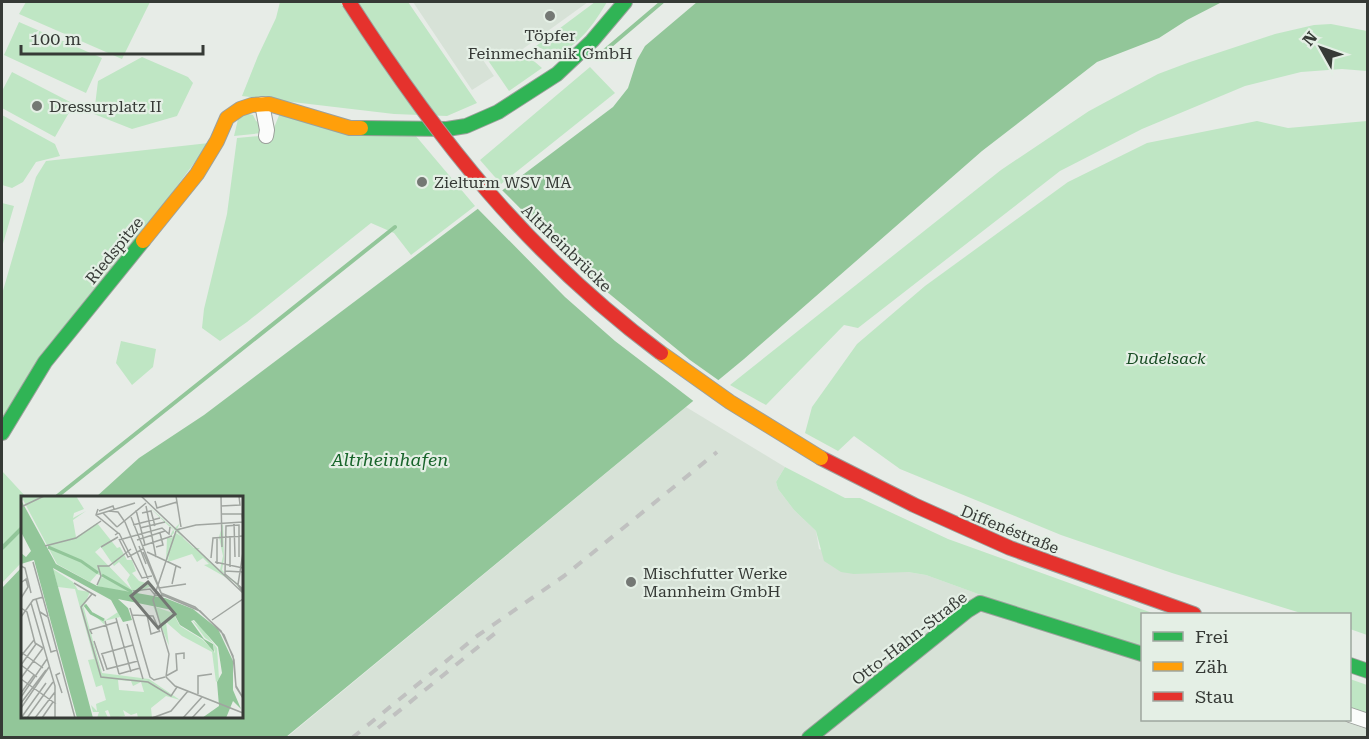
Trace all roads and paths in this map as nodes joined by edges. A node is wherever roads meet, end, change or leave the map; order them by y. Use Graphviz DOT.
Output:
graph roads {
  1 [pos="349,2"];
  2 [pos="624,2"];
  3 [pos="262,104"];
  4 [pos="266,136"];
  5 [pos="2,433"];
  6 [pos="820,458"];
  7 [pos="1188,613"];
  8 [pos="1141,653"];
  9 [pos="1351,665"];
  10 [pos="1368,671"];
  11 [pos="1351,716"];
  12 [pos="1368,721"];
  13 [pos="809,738"];
  1 -- 6 [label="street, Altrheinbrücke, bridge"];
  2 -- 3 [label="street"];
  3 -- 4 [label="street"];
  3 -- 5 [label="street, Riedspitze"];
  6 -- 7 [label="street, Diffenéstraße"];
  8 -- 13 [label="street, Otto-Hahn-Straße"];
  9 -- 10 [label="street"];
  11 -- 12 [label="street"];
}
